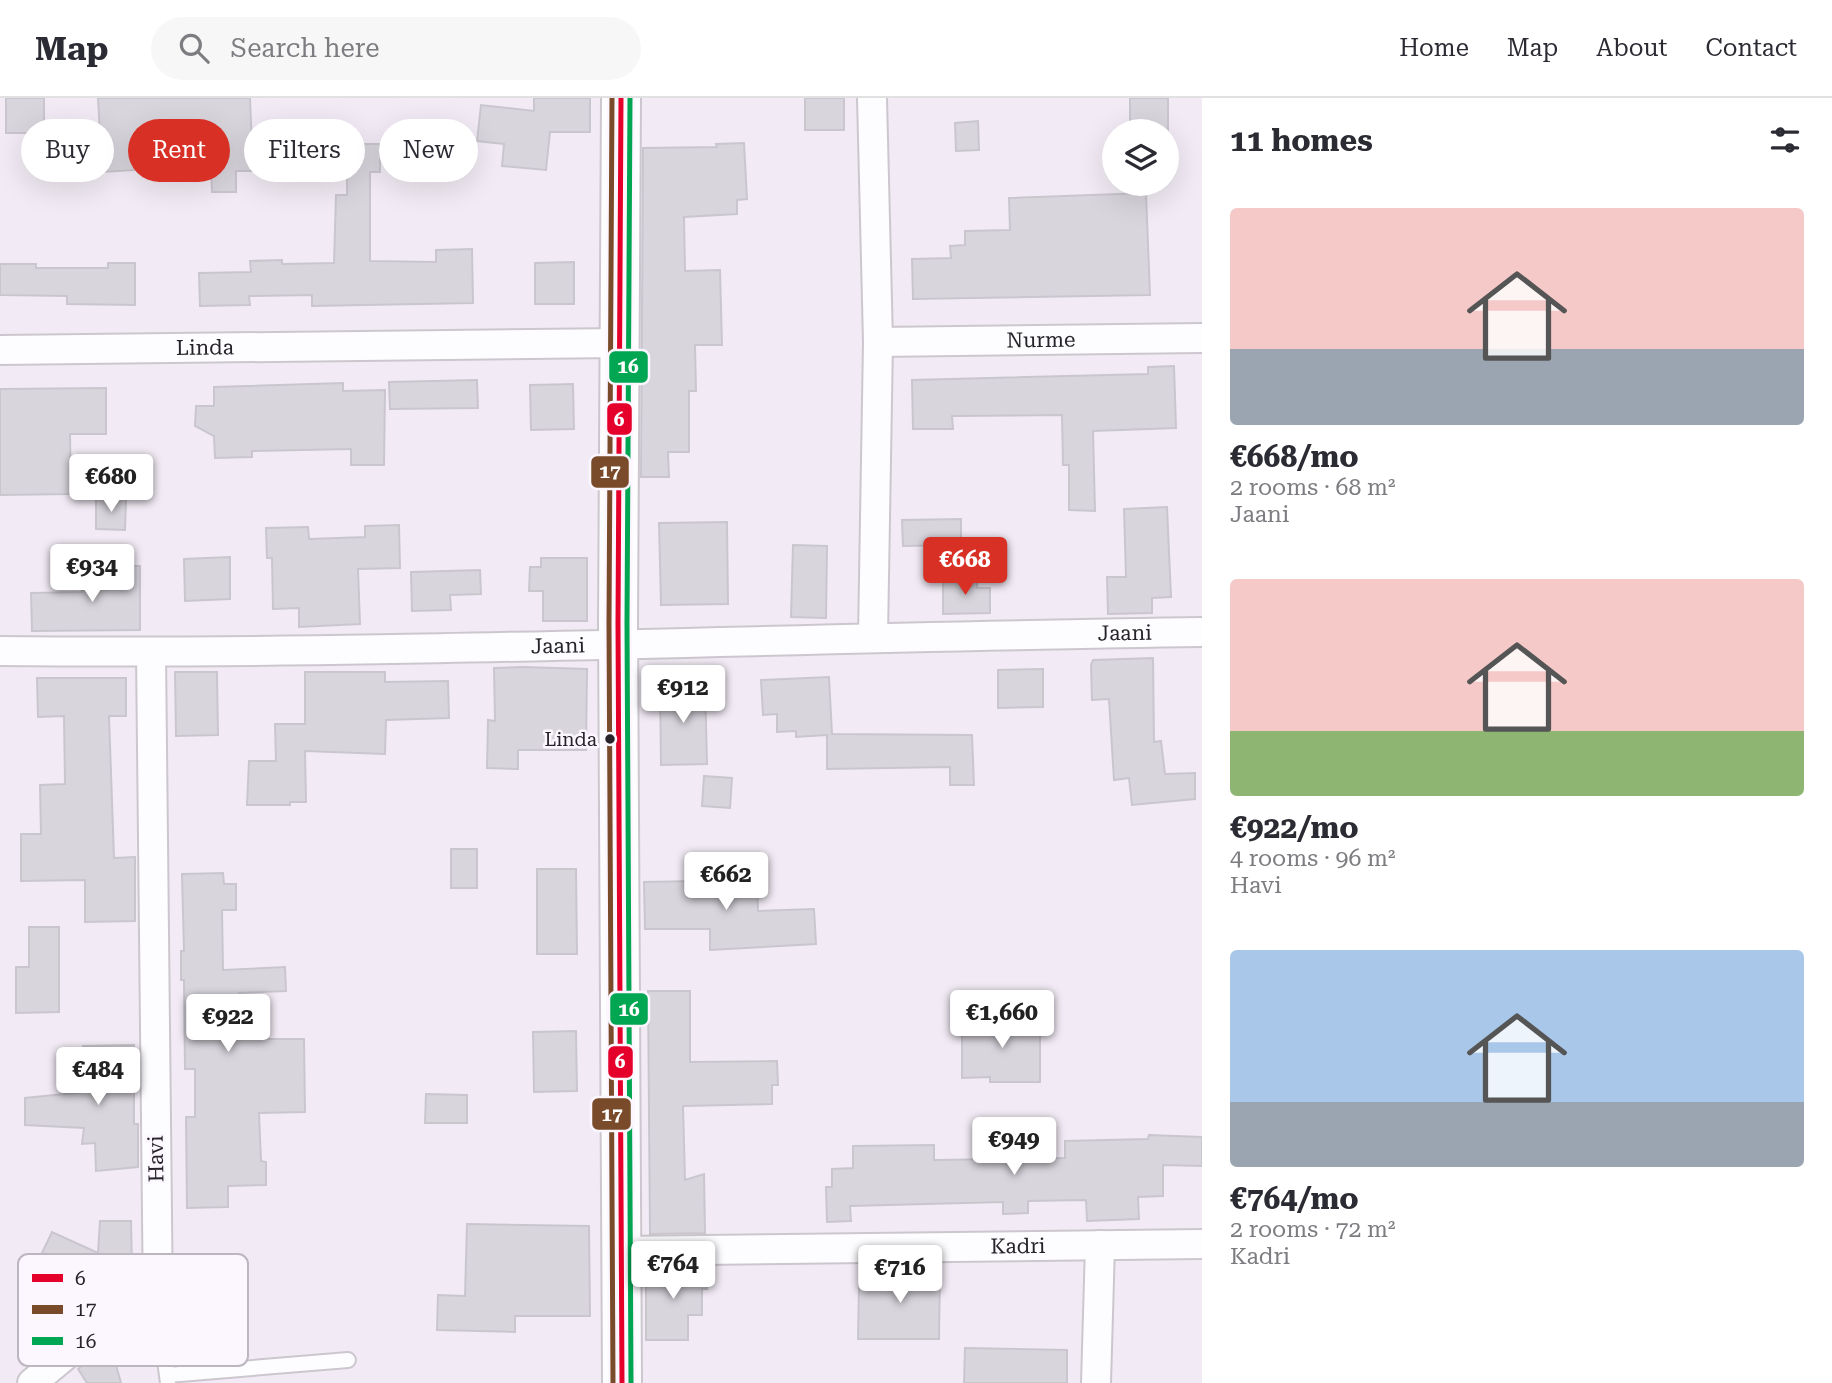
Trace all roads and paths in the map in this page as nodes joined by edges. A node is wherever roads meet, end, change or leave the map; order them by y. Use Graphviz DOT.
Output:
graph roads {
  1 [pos="621,98"];
  2 [pos="872,98"];
  3 [pos="1202,338"];
  4 [pos="878,342"];
  5 [pos="620,343"];
  6 [pos="0,350"];
  7 [pos="1202,632"];
  8 [pos="873,636"];
  9 [pos="619,646"];
  10 [pos="0,651"];
  11 [pos="151,653"];
  12 [pos="1202,1244"];
  13 [pos="1100,1245"];
  14 [pos="622,1251"];
  15 [pos="157,1254"];
  16 [pos="348,1360"];
  17 [pos="53,1366"];
  18 [pos="168,1379"];
  19 [pos="32,1383"];
  20 [pos="622,1383"];
  21 [pos="1096,1383"];
  1 -- 5 [label="street"];
  2 -- 4 [label="street"];
  3 -- 4 [label="street, Nurme"];
  4 -- 8 [label="street"];
  5 -- 6 [label="street, Linda"];
  5 -- 9 [label="street"];
  7 -- 8 [label="street, Jaani"];
  8 -- 9 [label="street, Jaani"];
  9 -- 11 [label="street, Jaani"];
  9 -- 14 [label="street"];
  10 -- 11 [label="street, Jaani"];
  11 -- 15 [label="street, Havi"];
  12 -- 13 [label="street, Kadri"];
  13 -- 14 [label="street, Kadri"];
  13 -- 21 [label="street"];
  14 -- 20 [label="street"];
  16 -- 18 [label="lane"];
  17 -- 19 [label="street"];
}
